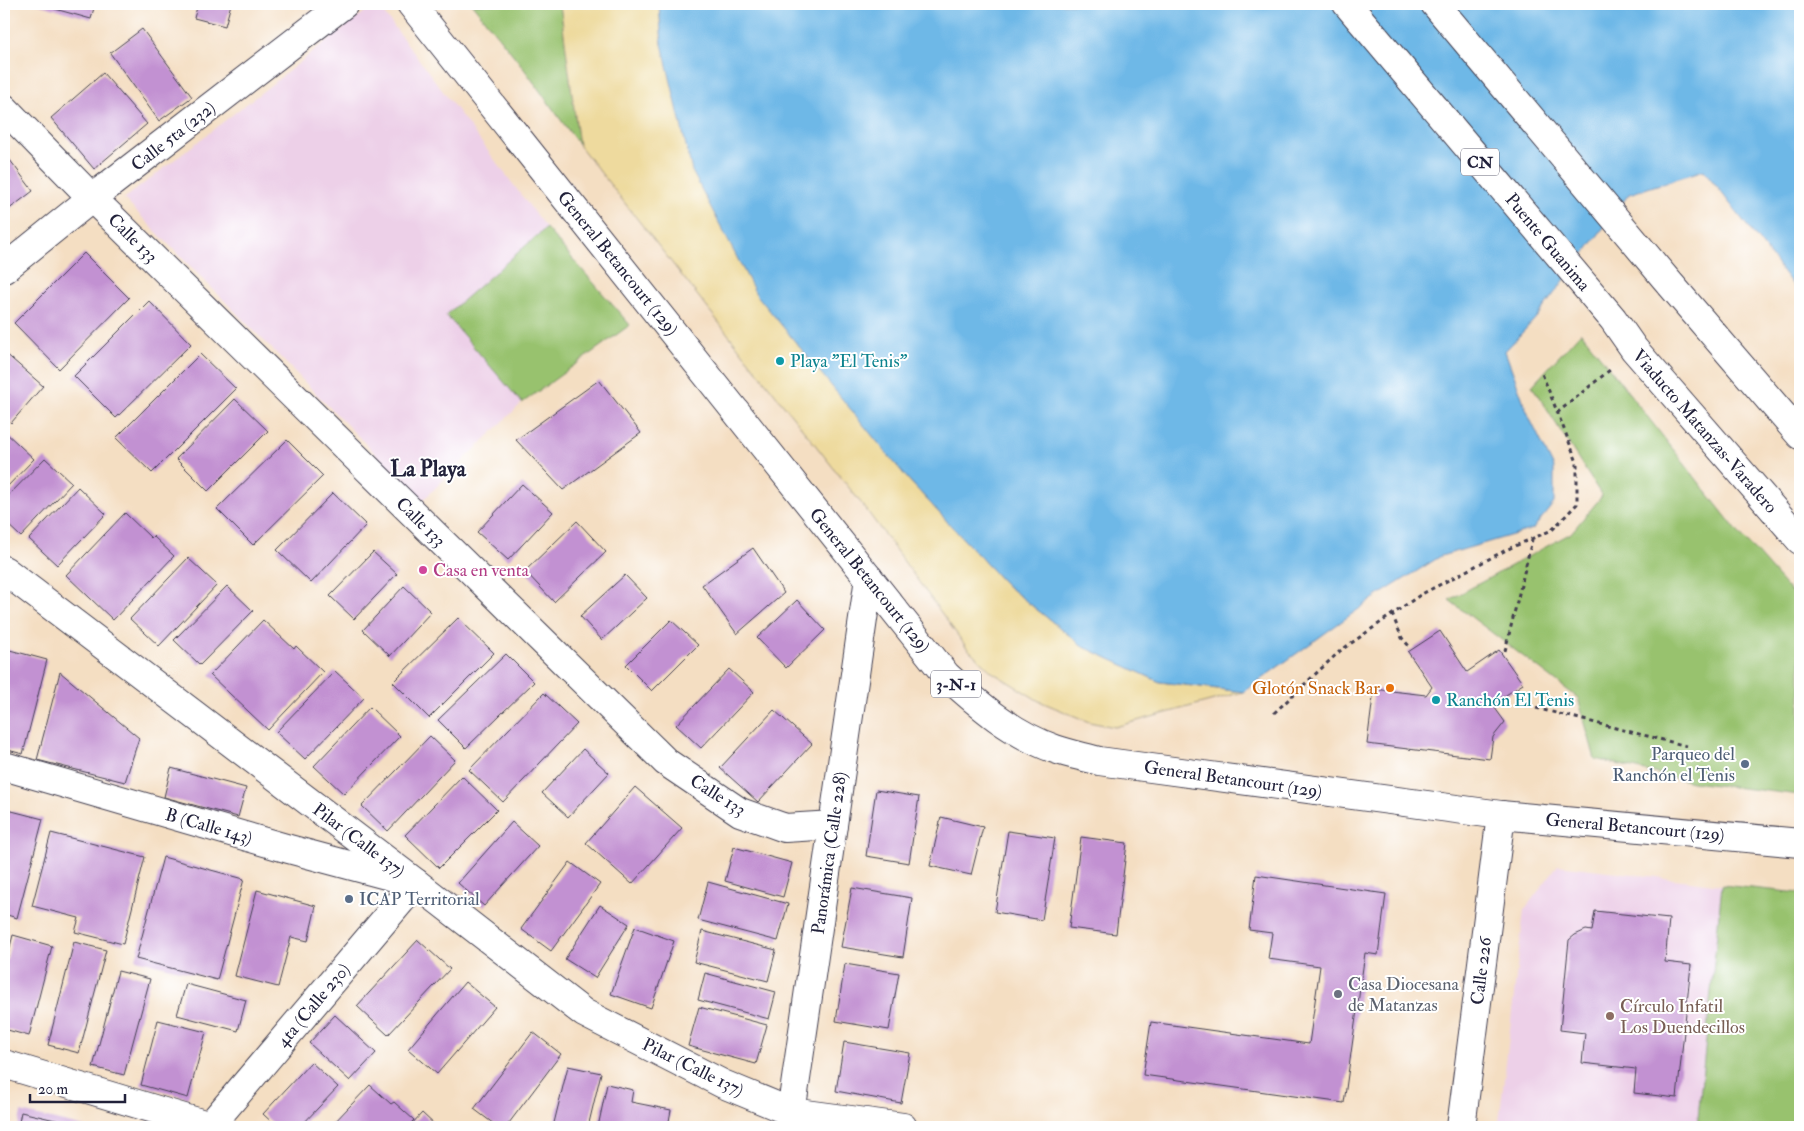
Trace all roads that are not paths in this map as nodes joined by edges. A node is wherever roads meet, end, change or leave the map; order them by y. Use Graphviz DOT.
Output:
graph roads {
  1 [pos="344,4"];
  2 [pos="412,4"];
  3 [pos="1347,4"];
  4 [pos="1435,4"];
  5 [pos="4,108"];
  6 [pos="92,198"];
  7 [pos="4,269"];
  8 [pos="1613,320"];
  9 [pos="1800,435"];
  10 [pos="1800,540"];
  11 [pos="4,570"];
  12 [pos="869,578"];
  13 [pos="4,766"];
  14 [pos="1502,815"];
  15 [pos="833,825"];
  16 [pos="1800,843"];
  17 [pos="416,883"];
  18 [pos="4,1064"];
  19 [pos="790,1120"];
  20 [pos="1465,1124"];
  21 [pos="211,1127"];
  22 [pos="903,1127"];
  1 -- 6 [label="main road, Calle 5ta (232)"];
  2 -- 12 [label="main road, General Betancourt (129) / 3-N-1"];
  3 -- 8 [label="main road, Puente Guanima / CN"];
  4 -- 9 [label="main road"];
  5 -- 6 [label="main road, Calle 133"];
  6 -- 7 [label="main road, Calle 5ta (232)"];
  6 -- 15 [label="main road, Calle 133"];
  8 -- 10 [label="main road, Viaducto Matanzas-Varadero / CN"];
  11 -- 17 [label="main road, Pilar (Calle 137)"];
  12 -- 14 [label="main road, General Betancourt (129) / 3-N-1"];
  12 -- 15 [label="main road, Panorámica (Calle 228)"];
  13 -- 17 [label="main road, B (Calle 143)"];
  14 -- 16 [label="main road, General Betancourt (129) / 3-N-1"];
  14 -- 20 [label="main road, Calle 226"];
  15 -- 19 [label="main road, Panorámica (Calle 228)"];
  17 -- 19 [label="main road, Pilar (Calle 137)"];
  17 -- 21 [label="main road, 4ta (Calle 230)"];
  18 -- 21 [label="main road"];
  19 -- 22 [label="main road, Pilar (Calle 137)"];
}
